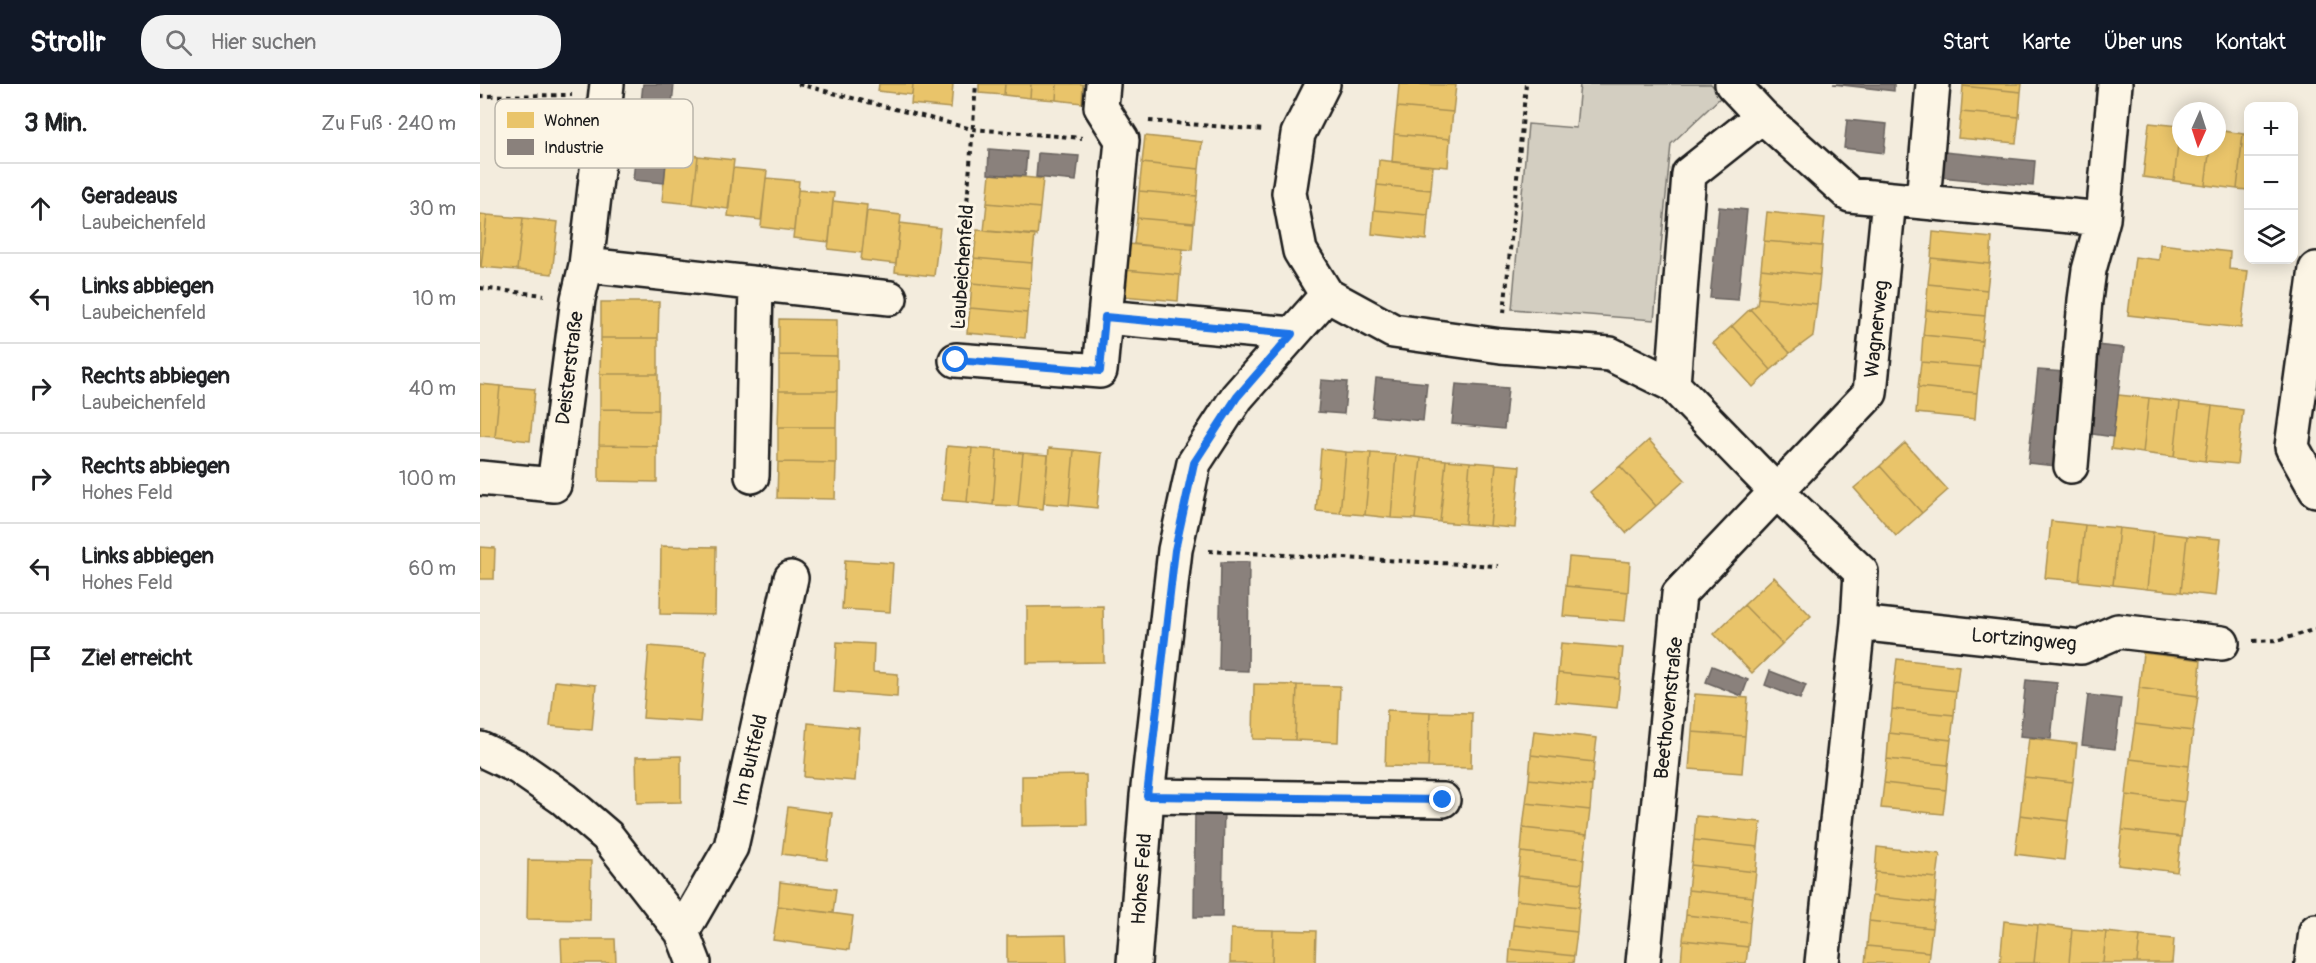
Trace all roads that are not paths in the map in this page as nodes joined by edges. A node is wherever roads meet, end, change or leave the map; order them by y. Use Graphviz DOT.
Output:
graph roads {
  1 [pos="1103,84"];
  2 [pos="1323,84"];
  3 [pos="1731,84"];
  4 [pos="1933,84"];
  5 [pos="2115,84"];
  6 [pos="1762,116"];
  7 [pos="597,168"];
  8 [pos="1889,199"];
  9 [pos="1923,202"];
  10 [pos="2103,219"];
  11 [pos="586,265"];
  12 [pos="2316,269"];
  13 [pos="756,284"];
  14 [pos="1327,295"];
  15 [pos="891,298"];
  16 [pos="1105,317"];
  17 [pos="1292,334"];
  18 [pos="956,360"];
  19 [pos="1673,385"];
  20 [pos="2071,466"];
  21 [pos="752,476"];
  22 [pos="480,478"];
  23 [pos="2316,490"];
  24 [pos="1776,491"];
  25 [pos="791,578"];
  26 [pos="1858,622"];
  27 [pos="2222,643"];
  28 [pos="480,749"];
  29 [pos="1147,796"];
  30 [pos="1443,800"];
  31 [pos="2316,931"];
  32 [pos="682,932"];
  33 [pos="694,963"];
  34 [pos="1134,963"];
  35 [pos="1643,963"];
  36 [pos="1822,963"];
  37 [pos="2312,963"];
  1 -- 16 [label="street"];
  2 -- 14 [label="street"];
  3 -- 6 [label="street"];
  4 -- 9 [label="street"];
  5 -- 10 [label="street"];
  6 -- 8 [label="street"];
  6 -- 19 [label="street"];
  7 -- 11 [label="street, Deisterstraße"];
  8 -- 9 [label="street"];
  8 -- 24 [label="street, Wagnerweg"];
  9 -- 10 [label="street"];
  10 -- 20 [label="street"];
  11 -- 13 [label="street"];
  11 -- 22 [label="street, Deisterstraße"];
  12 -- 23 [label="street"];
  13 -- 15 [label="street"];
  13 -- 21 [label="street"];
  14 -- 17 [label="street, Hohes Feld"];
  14 -- 19 [label="street"];
  16 -- 17 [label="street"];
  16 -- 18 [label="street"];
  17 -- 29 [label="street, Hohes Feld"];
  19 -- 24 [label="street"];
  24 -- 26 [label="street"];
  24 -- 35 [label="street, Beethovenstraße"];
  25 -- 32 [label="street, Im Bultfeld"];
  26 -- 27 [label="street, Lortzingweg"];
  26 -- 36 [label="street"];
  28 -- 32 [label="street"];
  29 -- 30 [label="street"];
  29 -- 34 [label="street, Hohes Feld"];
  31 -- 37 [label="street"];
  32 -- 33 [label="street"];
}
